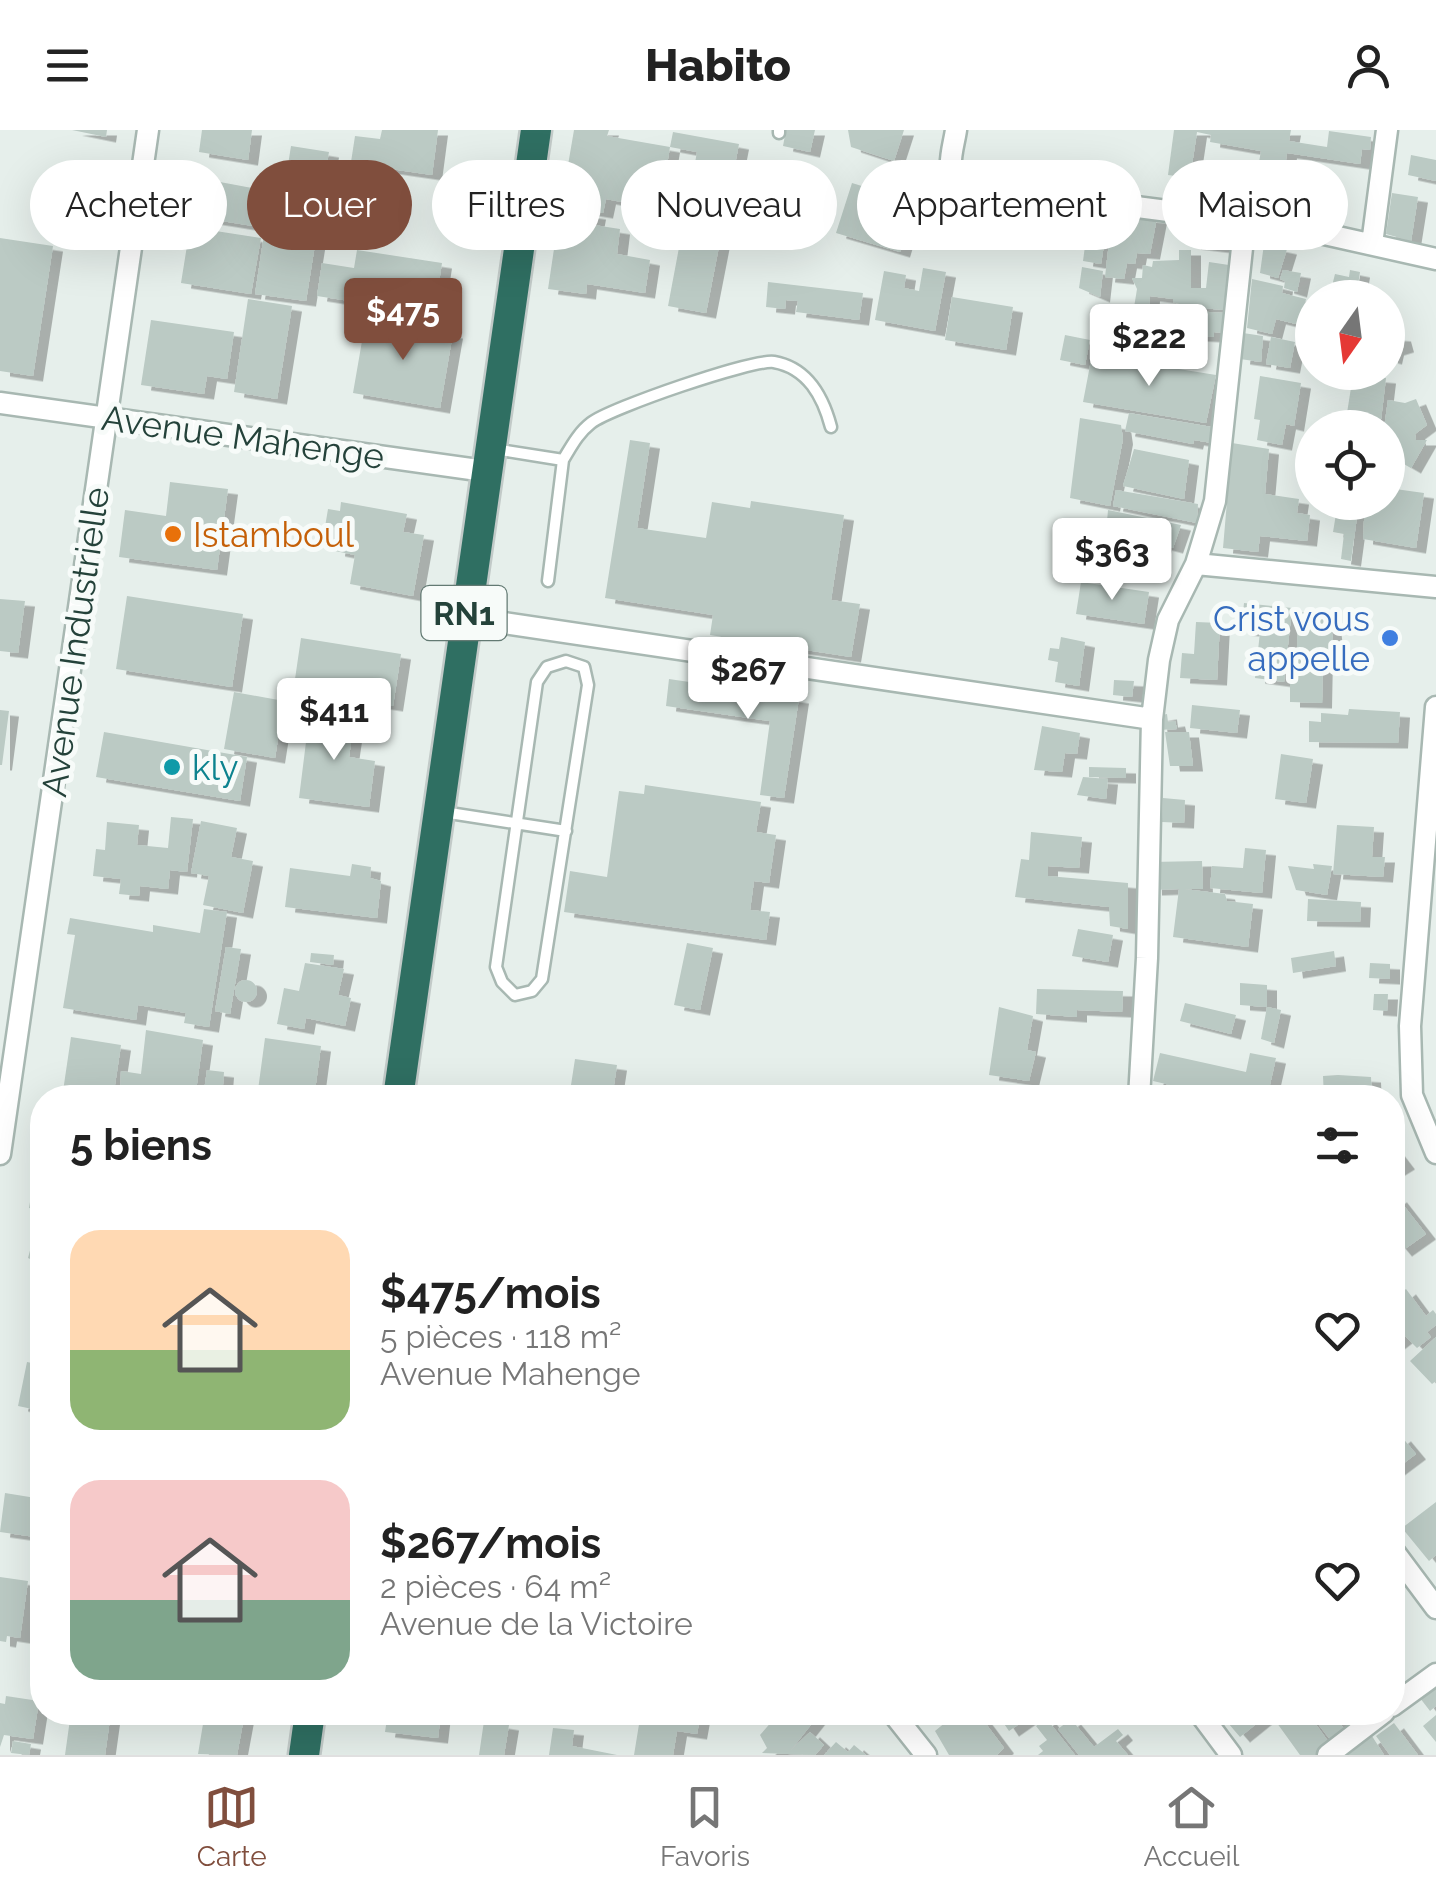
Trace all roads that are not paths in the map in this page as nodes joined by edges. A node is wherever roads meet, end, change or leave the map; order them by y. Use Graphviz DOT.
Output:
graph roads {
  1 [pos="148,130"];
  2 [pos="536,130"];
  3 [pos="956,130"];
  4 [pos="1387,130"];
  5 [pos="1162,210"];
  6 [pos="1348,239"];
  7 [pos="1372,244"];
  8 [pos="1242,250"];
  9 [pos="1436,259"];
  10 [pos="0,402"];
  11 [pos="108,419"];
  12 [pos="831,428"];
  13 [pos="487,459"];
  14 [pos="563,460"];
  15 [pos="1196,564"];
  16 [pos="548,581"];
  17 [pos="1436,587"];
  18 [pos="463,617"];
  19 [pos="1436,707"];
  20 [pos="1152,719"];
  21 [pos="437,812"];
  22 [pos="517,823"];
  23 [pos="566,831"];
  24 [pos="400,1085"];
  25 [pos="1140,1085"];
  26 [pos="0,1154"];
  27 [pos="1436,1154"];
  28 [pos="1405,1566"];
  29 [pos="1436,1608"];
  30 [pos="1436,1674"];
  31 [pos="1405,1697"];
  32 [pos="308,1725"];
  33 [pos="902,1725"];
  34 [pos="1208,1725"];
  35 [pos="1367,1725"];
  36 [pos="304,1755"];
  37 [pos="926,1755"];
  38 [pos="1231,1755"];
  39 [pos="1328,1755"];
  1 -- 11 [label="street, Avenue Industrielle"];
  2 -- 13 [label="highway, RN1"];
  3 -- 5 [label="street"];
  4 -- 7 [label="street"];
  6 -- 7 [label="street"];
  7 -- 9 [label="street"];
  8 -- 15 [label="street"];
  10 -- 11 [label="street, Avenue Mahenge"];
  11 -- 13 [label="street, Avenue Mahenge"];
  11 -- 26 [label="street, Avenue Industrielle"];
  12 -- 14 [label="lane"];
  13 -- 14 [label="lane"];
  13 -- 18 [label="highway, RN1"];
  14 -- 16 [label="lane"];
  15 -- 17 [label="street"];
  15 -- 20 [label="street"];
  18 -- 20 [label="street"];
  18 -- 21 [label="highway, RN1"];
  19 -- 27 [label="street"];
  20 -- 25 [label="street"];
  21 -- 22 [label="lane"];
  21 -- 24 [label="highway, RN1"];
  22 -- 23 [label="lane"];
  22 -- 23 [label="lane"];
  22 -- 23 [label="lane"];
  28 -- 29 [label="street"];
  30 -- 31 [label="street"];
  32 -- 36 [label="highway"];
  33 -- 37 [label="street"];
  34 -- 38 [label="street"];
  35 -- 39 [label="street"];
}
